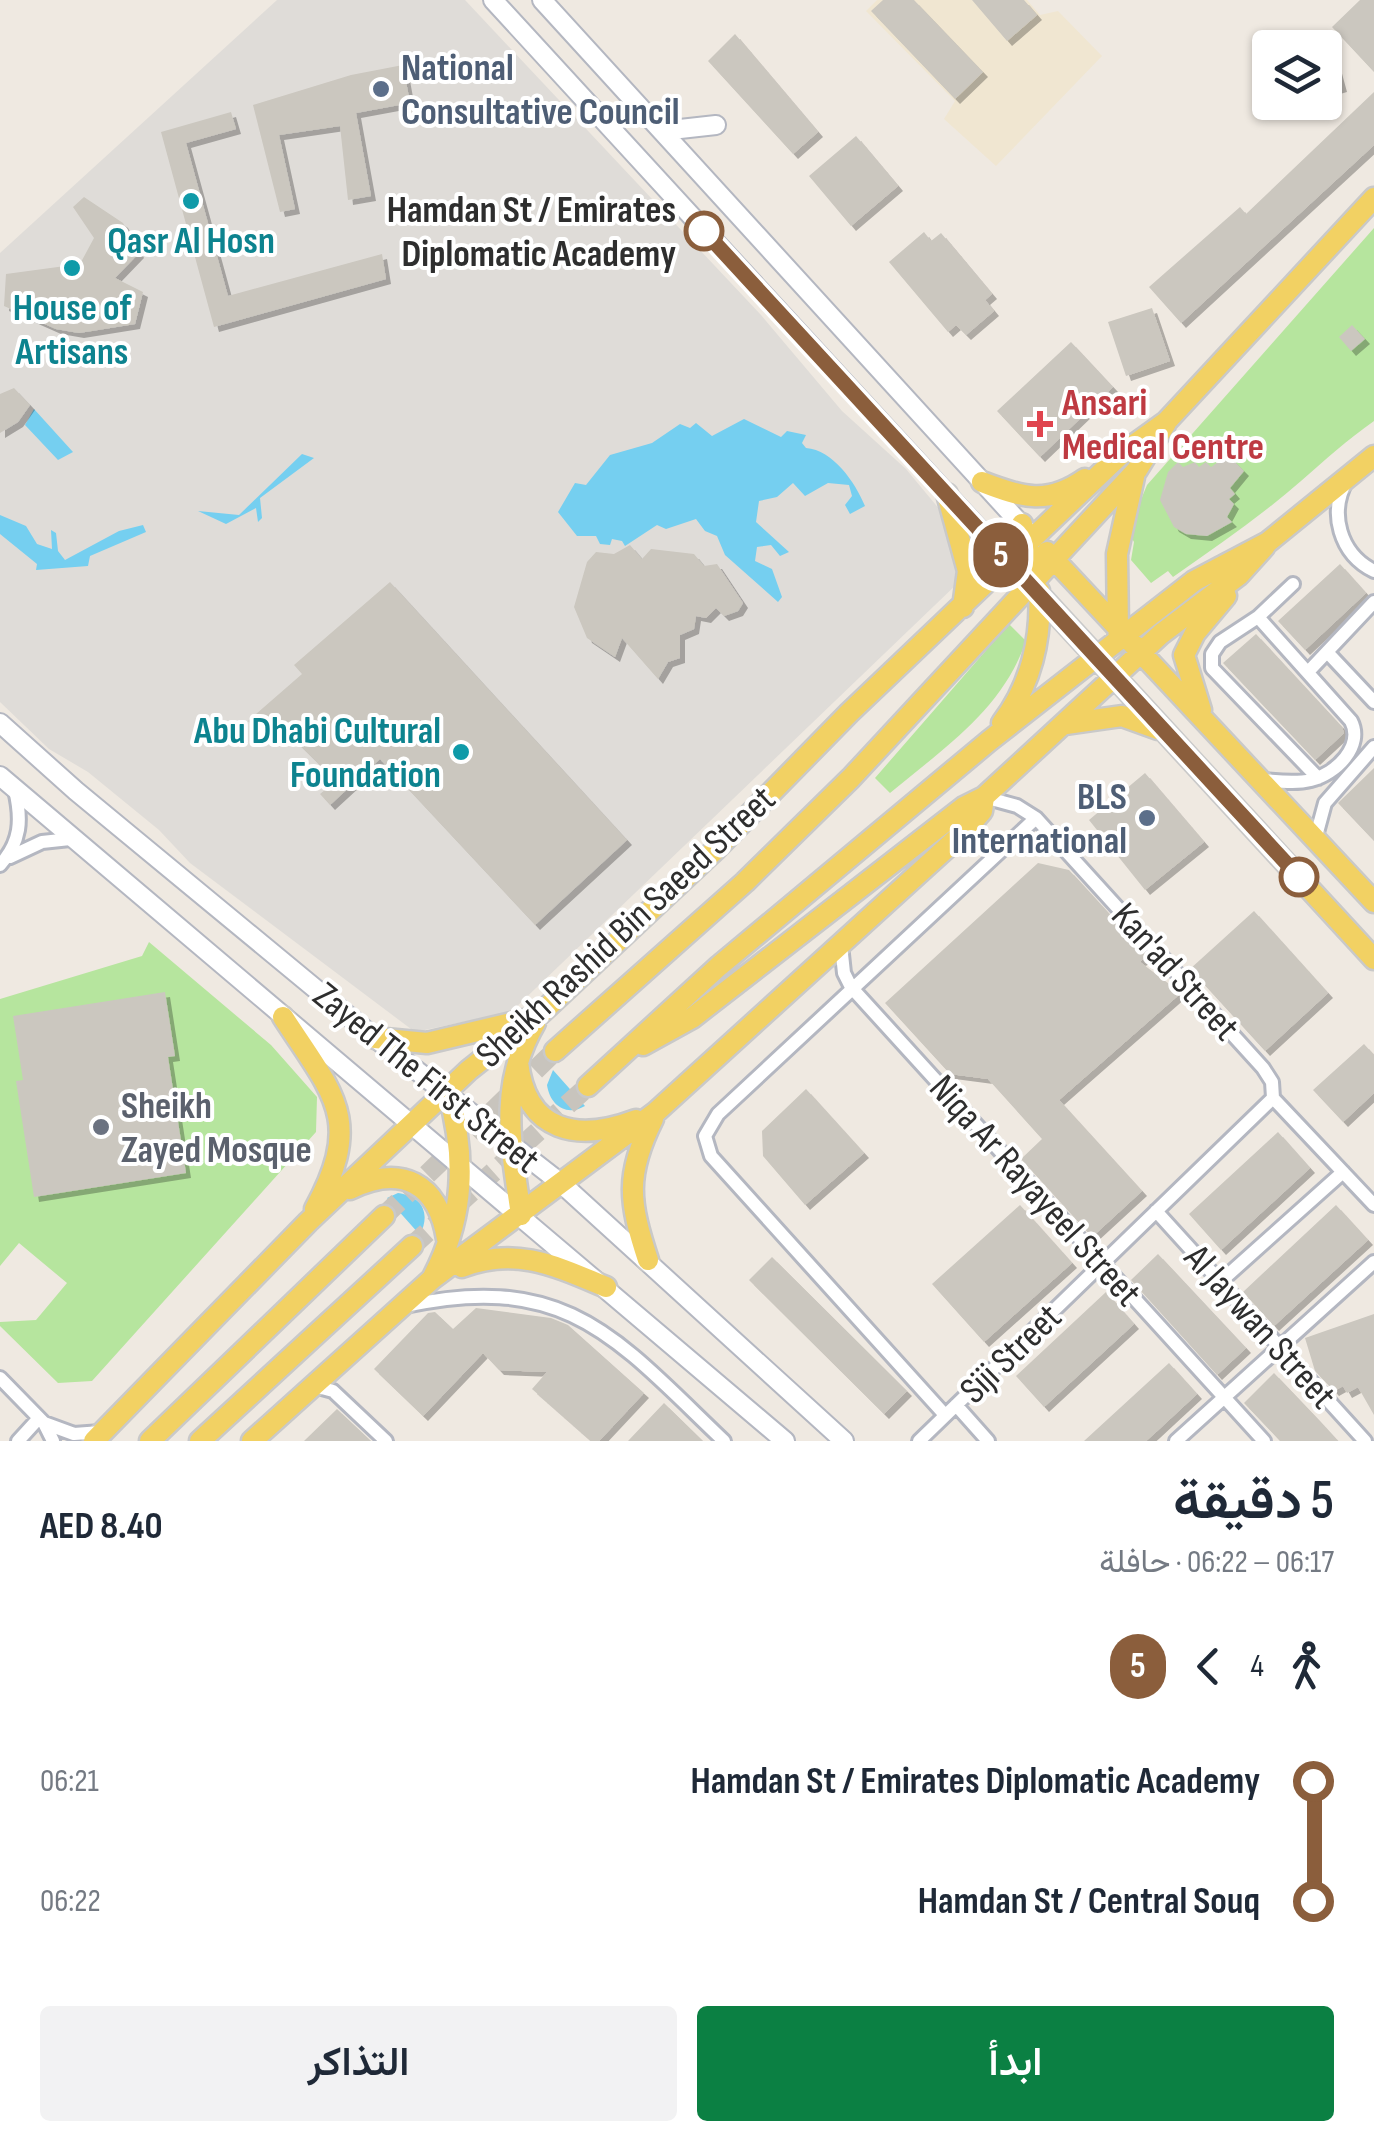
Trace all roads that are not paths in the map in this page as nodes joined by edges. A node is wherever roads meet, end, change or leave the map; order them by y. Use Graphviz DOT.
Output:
graph roads {
  1 [pos="493,0"];
  2 [pos="542,0"];
  3 [pos="716,125"];
  4 [pos="662,131"];
  5 [pos="1374,198"];
  6 [pos="1166,422"];
  7 [pos="1120,455"];
  8 [pos="1374,456"];
  9 [pos="1136,470"];
  10 [pos="1350,477"];
  11 [pos="982,482"];
  12 [pos="947,494"];
  13 [pos="1028,537"];
  14 [pos="1268,542"];
  15 [pos="1054,560"];
  16 [pos="1010,564"];
  17 [pos="1250,564"];
  18 [pos="1374,571"];
  19 [pos="1293,584"];
  20 [pos="1036,585"];
  21 [pos="1374,602"];
  22 [pos="963,607"];
  23 [pos="1258,617"];
  24 [pos="1121,635"];
  25 [pos="1328,652"];
  26 [pos="1096,657"];
  27 [pos="1127,665"];
  28 [pos="1308,672"];
  29 [pos="1374,702"];
  30 [pos="0,723"];
  31 [pos="1210,724"];
  32 [pos="1064,725"];
  33 [pos="1374,733"];
  34 [pos="1168,734"];
  35 [pos="1356,734"];
  36 [pos="989,741"];
  37 [pos="1374,747"];
  38 [pos="0,776"];
  39 [pos="1318,778"];
  40 [pos="1262,780"];
  41 [pos="15,790"];
  42 [pos="984,798"];
  43 [pos="1036,818"];
  44 [pos="70,840"];
  45 [pos="1315,840"];
  46 [pos="2,863"];
  47 [pos="1374,902"];
  48 [pos="841,945"];
  49 [pos="1374,960"];
  50 [pos="812,971"];
  51 [pos="849,985"];
  52 [pos="540,1014"];
  53 [pos="284,1017"];
  54 [pos="375,1038"];
  55 [pos="555,1051"];
  56 [pos="627,1052"];
  57 [pos="518,1053"];
  58 [pos="588,1086"];
  59 [pos="448,1091"];
  60 [pos="1273,1098"];
  61 [pos="656,1112"];
  62 [pos="413,1124"];
  63 [pos="512,1144"];
  64 [pos="462,1166"];
  65 [pos="1342,1172"];
  66 [pos="562,1184"];
  67 [pos="341,1194"];
  68 [pos="1374,1205"];
  69 [pos="1156,1211"];
  70 [pos="522,1215"];
  71 [pos="384,1216"];
  72 [pos="308,1222"];
  73 [pos="412,1246"];
  74 [pos="448,1246"];
  75 [pos="648,1260"];
  76 [pos="1374,1262"];
  77 [pos="1102,1263"];
  78 [pos="432,1279"];
  79 [pos="1220,1282"];
  80 [pos="606,1287"];
  81 [pos="398,1307"];
  82 [pos="1280,1347"];
  83 [pos="0,1378"];
  84 [pos="311,1386"];
  85 [pos="1224,1397"];
  86 [pos="950,1410"];
  87 [pos="42,1420"];
  88 [pos="766,1433"];
  89 [pos="99,1436"];
  90 [pos="18,1441"];
  91 [pos="53,1441"];
  92 [pos="150,1441"];
  93 [pos="200,1441"];
  94 [pos="252,1441"];
  95 [pos="386,1441"];
  96 [pos="724,1441"];
  97 [pos="784,1441"];
  98 [pos="844,1441"];
  99 [pos="919,1441"];
  100 [pos="988,1441"];
  101 [pos="1176,1441"];
  102 [pos="1264,1441"];
  103 [pos="1365,1441"];
  1 -- 12 [label="main road"];
  2 -- 4 [label="main road"];
  3 -- 4 [label="main road"];
  4 -- 11 [label="main road"];
  5 -- 6 [label="main road, Sheikh Rashid Bin Saeed Street"];
  6 -- 7 [label="main road, Sheikh Rashid Bin Saeed Street"];
  6 -- 9 [label="main road, Sheikh Rashid Bin Saeed Street"];
  7 -- 11 [label="main road"];
  7 -- 13 [label="main road, Sheikh Rashid Bin Saeed Street"];
  8 -- 10 [label="main road"];
  9 -- 15 [label="main road, Sheikh Rashid Bin Saeed Street"];
  9 -- 24 [label="main road"];
  10 -- 14 [label="main road"];
  10 -- 18 [label="street"];
  11 -- 13 [label="main road"];
  12 -- 16 [label="main road"];
  12 -- 22 [label="main road"];
  13 -- 15 [label="main road"];
  13 -- 16 [label="main road, Sheikh Rashid Bin Saeed Street"];
  13 -- 20 [label="main road"];
  14 -- 17 [label="main road"];
  14 -- 24 [label="main road"];
  15 -- 20 [label="main road, Sheikh Rashid Bin Saeed Street"];
  15 -- 24 [label="main road"];
  16 -- 20 [label="main road"];
  16 -- 22 [label="main road, Sheikh Rashid Bin Saeed Street"];
  17 -- 27 [label="main road"];
  17 -- 31 [label="main road"];
  19 -- 23 [label="street"];
  20 -- 26 [label="main road"];
  20 -- 36 [label="main road"];
  20 -- 55 [label="main road, Sheikh Rashid Bin Saeed Street"];
  21 -- 25 [label="street"];
  22 -- 52 [label="main road, Sheikh Rashid Bin Saeed Street"];
  23 -- 28 [label="street"];
  23 -- 39 [label="street"];
  24 -- 26 [label="main road"];
  24 -- 27 [label="main road"];
  25 -- 28 [label="street"];
  25 -- 29 [label="street"];
  26 -- 27 [label="main road"];
  26 -- 36 [label="main road"];
  27 -- 31 [label="main road"];
  27 -- 32 [label="main road"];
  27 -- 34 [label="main road"];
  28 -- 35 [label="street"];
  30 -- 54 [label="main road, Zayed The First Street"];
  31 -- 40 [label="main road"];
  32 -- 34 [label="main road"];
  32 -- 42 [label="main road"];
  33 -- 35 [label="street"];
  34 -- 49 [label="main road"];
  35 -- 39 [label="street"];
  36 -- 56 [label="main road"];
  37 -- 45 [label="street"];
  38 -- 41 [label="main road, Zayed The First Street"];
  39 -- 40 [label="street"];
  40 -- 45 [label="main road"];
  41 -- 44 [label="main road, Zayed The First Street"];
  41 -- 46 [label="street"];
  42 -- 43 [label="street, Kan'ad Street"];
  42 -- 48 [label="main road"];
  42 -- 56 [label="main road"];
  43 -- 51 [label="street"];
  43 -- 60 [label="street, Kan'ad Street"];
  44 -- 46 [label="street"];
  44 -- 53 [label="main road, Zayed The First Street"];
  45 -- 47 [label="main road"];
  48 -- 50 [label="main road"];
  48 -- 51 [label="street"];
  50 -- 51 [label="street"];
  50 -- 61 [label="main road"];
  51 -- 77 [label="street, Niqa Ar Rayayeel Street"];
  51 -- 86 [label="street"];
  52 -- 54 [label="main road"];
  52 -- 57 [label="main road"];
  52 -- 59 [label="main road, Sheikh Rashid Bin Saeed Street"];
  53 -- 62 [label="main road, Zayed The First Street"];
  53 -- 72 [label="main road"];
  54 -- 59 [label="main road, Zayed The First Street"];
  56 -- 58 [label="main road"];
  57 -- 61 [label="main road"];
  57 -- 63 [label="main road"];
  59 -- 62 [label="main road, Sheikh Rashid Bin Saeed Street"];
  59 -- 63 [label="main road, Zayed The First Street"];
  59 -- 64 [label="main road"];
  60 -- 65 [label="street, Kan'ad Street"];
  60 -- 69 [label="street, Siji Street"];
  61 -- 66 [label="main road"];
  61 -- 75 [label="main road"];
  62 -- 64 [label="main road, Zayed The First Street"];
  62 -- 67 [label="main road, Sheikh Rashid Bin Saeed Street"];
  63 -- 66 [label="main road, Zayed The First Street"];
  63 -- 70 [label="main road"];
  64 -- 70 [label="main road, Zayed The First Street"];
  64 -- 74 [label="main road"];
  65 -- 68 [label="street, Kan'ad Street"];
  65 -- 79 [label="street"];
  66 -- 70 [label="main road"];
  66 -- 75 [label="main road, Zayed The First Street"];
  67 -- 72 [label="main road, Sheikh Rashid Bin Saeed Street"];
  67 -- 74 [label="main road"];
  69 -- 77 [label="street, Siji Street"];
  69 -- 79 [label="street, Al Jaywan Street"];
  70 -- 78 [label="main road"];
  70 -- 80 [label="main road, Zayed The First Street"];
  71 -- 92 [label="main road"];
  72 -- 89 [label="main road, Sheikh Rashid Bin Saeed Street"];
  73 -- 93 [label="main road"];
  74 -- 78 [label="main road"];
  75 -- 98 [label="main road, Zayed The First Street"];
  76 -- 82 [label="street"];
  77 -- 85 [label="street, Niqa Ar Rayayeel Street"];
  77 -- 86 [label="street, Siji Street"];
  78 -- 80 [label="main road"];
  78 -- 81 [label="main road"];
  79 -- 82 [label="street, Al Jaywan Street"];
  80 -- 88 [label="main road, Zayed The First Street"];
  81 -- 84 [label="main road"];
  81 -- 96 [label="street"];
  82 -- 85 [label="street"];
  82 -- 103 [label="street, Al Jaywan Street"];
  83 -- 87 [label="street"];
  84 -- 94 [label="main road"];
  84 -- 95 [label="street"];
  85 -- 101 [label="street"];
  85 -- 102 [label="street, Niqa Ar Rayayeel Street"];
  86 -- 99 [label="street, Siji Street"];
  86 -- 100 [label="street"];
  87 -- 89 [label="street"];
  87 -- 90 [label="street"];
  87 -- 91 [label="street"];
  88 -- 97 [label="main road, Zayed The First Street"];
}
